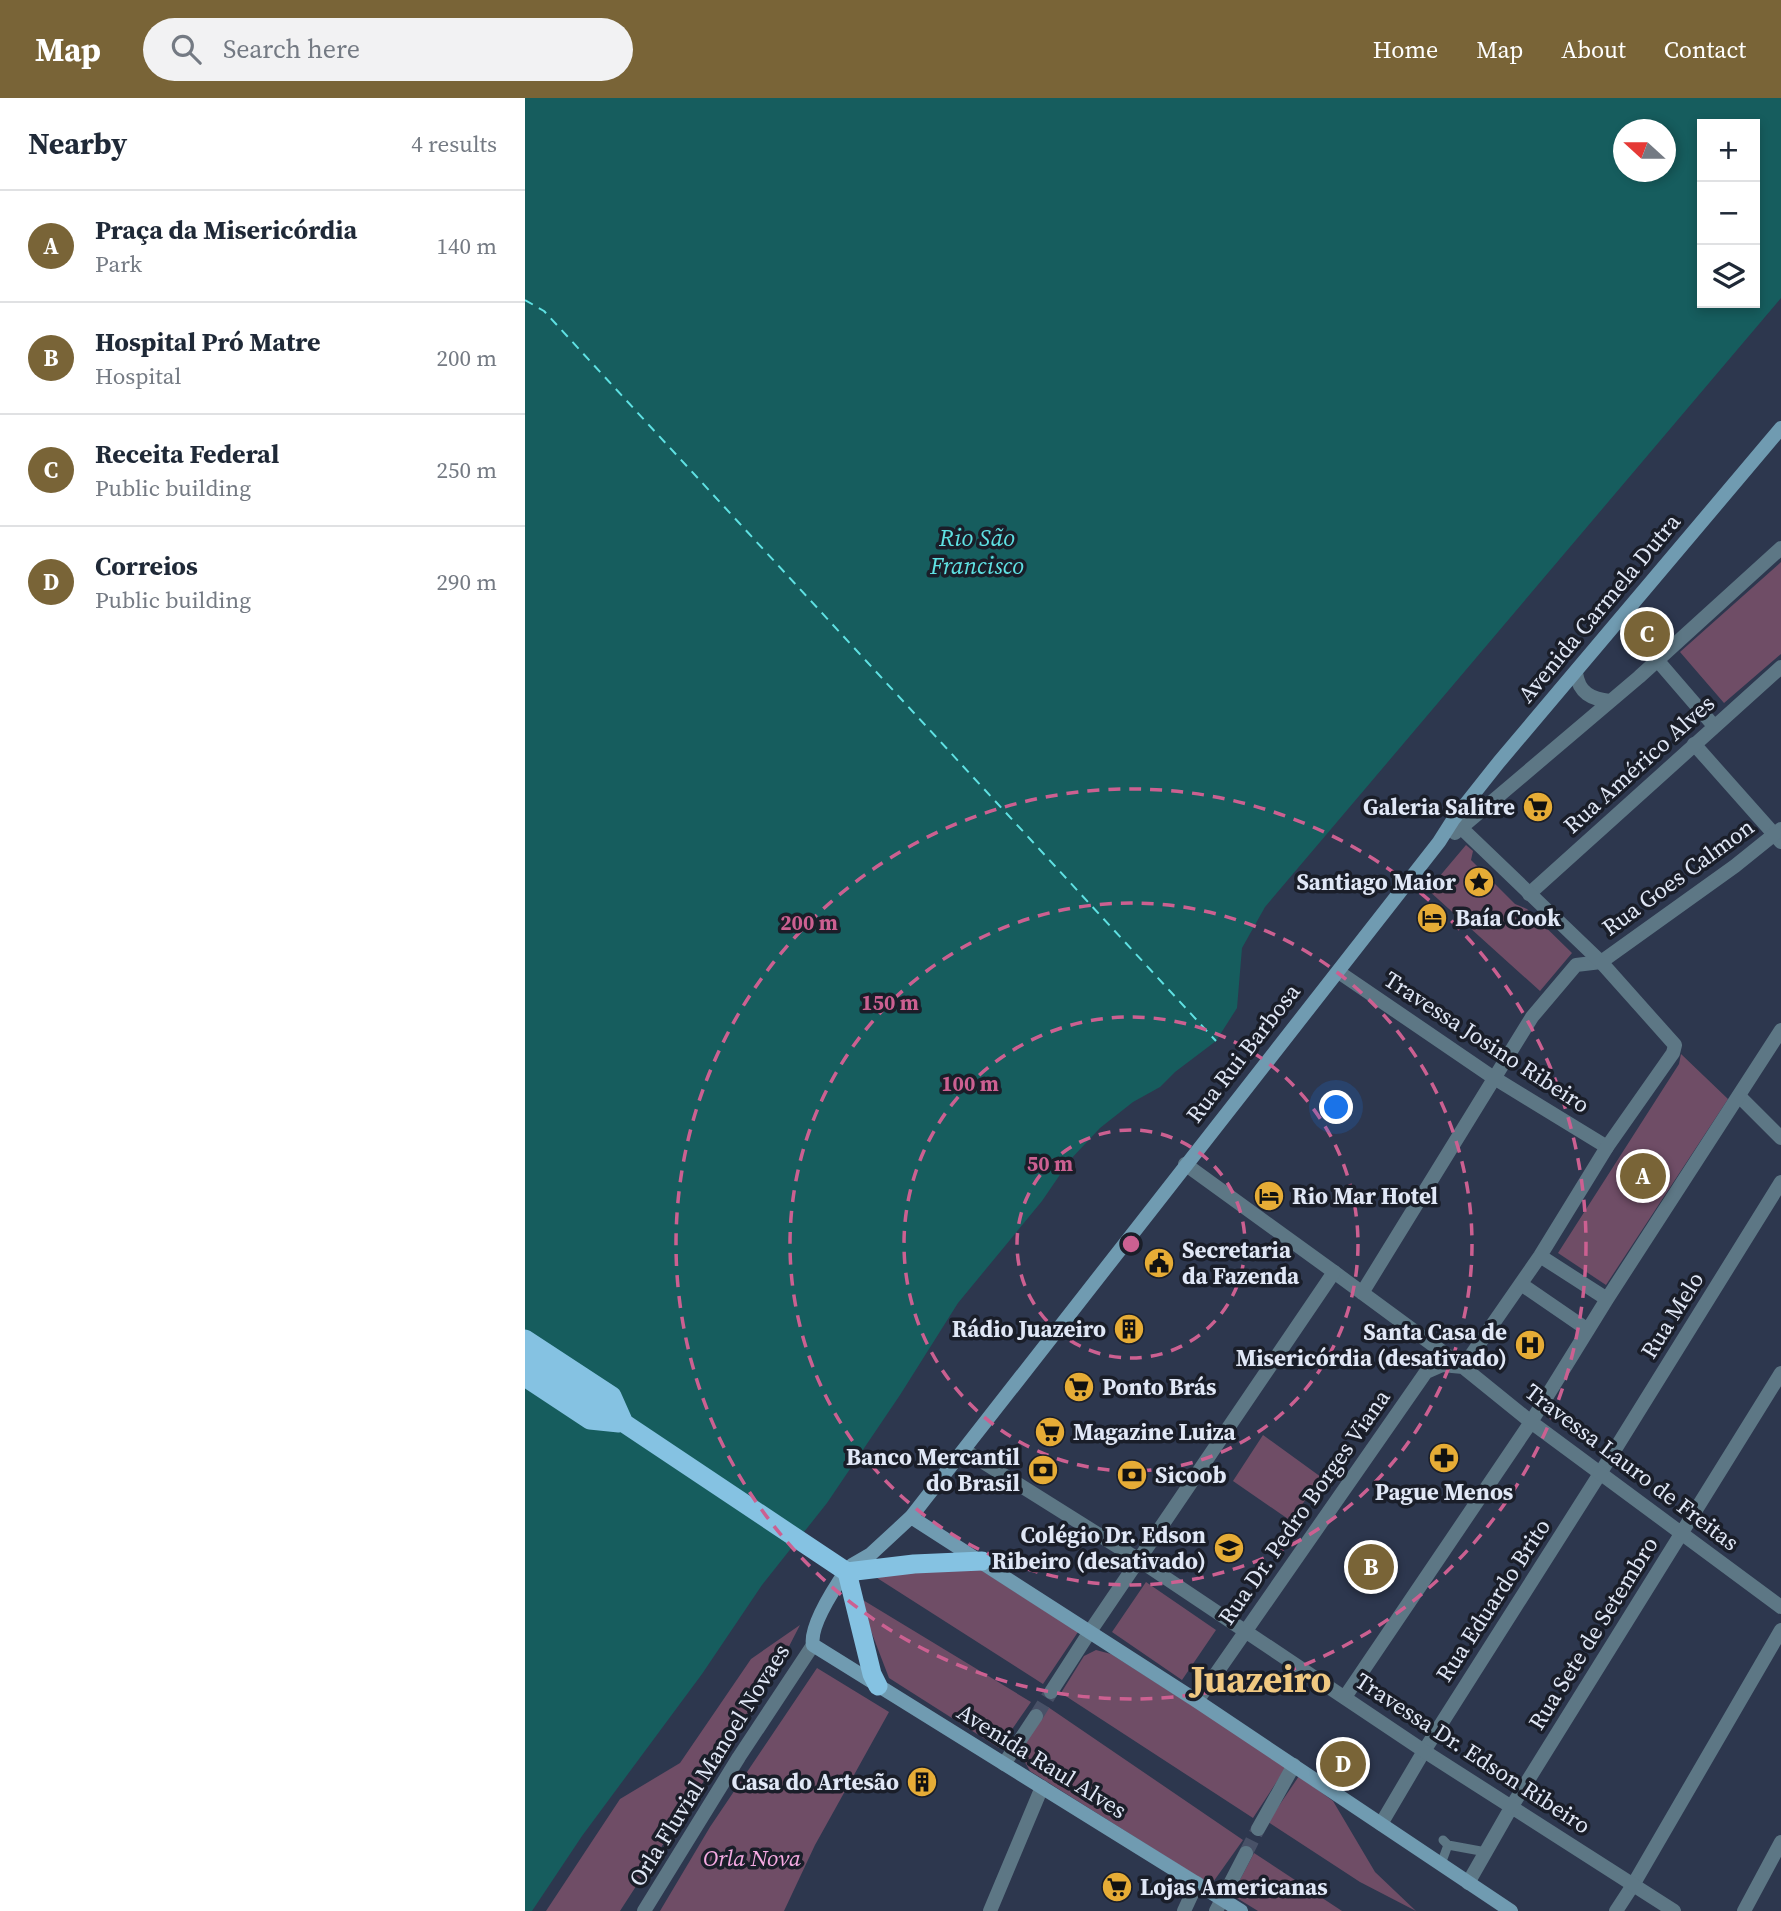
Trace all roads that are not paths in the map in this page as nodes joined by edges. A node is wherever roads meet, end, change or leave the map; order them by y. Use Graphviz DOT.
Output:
graph roads {
  1 [pos="1781,428"];
  2 [pos="1781,548"];
  3 [pos="1657,661"];
  4 [pos="1781,667"];
  5 [pos="1576,673"];
  6 [pos="1610,701"];
  7 [pos="1713,726"];
  8 [pos="1695,744"];
  9 [pos="1458,824"];
  10 [pos="1779,835"];
  11 [pos="1439,842"];
  12 [pos="1529,894"];
  13 [pos="1601,962"];
  14 [pos="1340,973"];
  15 [pos="1781,1030"];
  16 [pos="1496,1079"];
  17 [pos="1739,1096"];
  18 [pos="1781,1138"];
  19 [pos="1607,1147"];
  20 [pos="1185,1164"];
  21 [pos="1781,1182"];
  22 [pos="1540,1256"];
  23 [pos="1334,1272"];
  24 [pos="1521,1284"];
  25 [pos="1362,1293"];
  26 [pos="1607,1299"];
  27 [pos="1588,1330"];
  28 [pos="525,1339"];
  29 [pos="525,1357"];
  30 [pos="1463,1367"];
  31 [pos="1781,1373"];
  32 [pos="525,1377"];
  33 [pos="1531,1422"];
  34 [pos="624,1423"];
  35 [pos="964,1450"];
  36 [pos="1601,1472"];
  37 [pos="911,1517"];
  38 [pos="1681,1533"];
  39 [pos="1139,1560"];
  40 [pos="982,1561"];
  41 [pos="849,1568"];
  42 [pos="1781,1607"];
  43 [pos="1245,1630"];
  44 [pos="1781,1630"];
  45 [pos="1089,1633"];
  46 [pos="816,1647"];
  47 [pos="875,1680"];
  48 [pos="1051,1692"];
  49 [pos="1345,1697"];
  50 [pos="1197,1701"];
  51 [pos="1036,1716"];
  52 [pos="1424,1751"];
  53 [pos="1005,1764"];
  54 [pos="1294,1765"];
  55 [pos="1042,1787"];
  56 [pos="1512,1806"];
  57 [pos="1390,1816"];
  58 [pos="1258,1829"];
  59 [pos="1781,1842"];
  60 [pos="1486,1852"];
  61 [pos="1246,1853"];
  62 [pos="1441,1864"];
  63 [pos="1197,1883"];
  64 [pos="1468,1883"];
  65 [pos="1633,1885"];
  66 [pos="1219,1905"];
  67 [pos="644,1911"];
  68 [pos="990,1911"];
  69 [pos="1184,1911"];
  70 [pos="1241,1911"];
  71 [pos="1511,1911"];
  72 [pos="1616,1911"];
  73 [pos="1674,1911"];
  74 [pos="1744,1911"];
  1 -- 5 [label="main road, Avenida Carmela Dutra"];
  2 -- 3 [label="street"];
  3 -- 6 [label="street"];
  3 -- 7 [label="street"];
  4 -- 7 [label="street, Rua Américo Alves"];
  5 -- 6 [label="street"];
  5 -- 9 [label="main road, Avenida Carmela Dutra"];
  6 -- 9 [label="street"];
  7 -- 8 [label="street, Rua Américo Alves"];
  8 -- 10 [label="street"];
  8 -- 12 [label="street, Rua Américo Alves"];
  9 -- 11 [label="main road, Avenida Carmela Dutra"];
  9 -- 12 [label="street"];
  10 -- 13 [label="street, Rua Goes Calmon"];
  11 -- 14 [label="main road, Rua Rui Barbosa"];
  12 -- 13 [label="street"];
  13 -- 16 [label="street, Rua Goes Calmon"];
  13 -- 19 [label="street"];
  14 -- 16 [label="street, Travessa Josino Ribeiro"];
  14 -- 20 [label="main road, Rua Rui Barbosa"];
  15 -- 17 [label="street"];
  16 -- 19 [label="street, Travessa Josino Ribeiro"];
  16 -- 25 [label="street, Rua Goes Calmon"];
  17 -- 18 [label="street"];
  17 -- 26 [label="street"];
  19 -- 22 [label="street"];
  20 -- 23 [label="street, Travessa Lauro de Freitas"];
  20 -- 35 [label="main road, Rua Rui Barbosa"];
  21 -- 36 [label="street, Rua Melo"];
  22 -- 24 [label="street"];
  22 -- 26 [label="street"];
  23 -- 25 [label="street, Travessa Lauro de Freitas"];
  23 -- 39 [label="street"];
  24 -- 27 [label="street"];
  24 -- 30 [label="street"];
  25 -- 30 [label="street, Travessa Lauro de Freitas"];
  26 -- 27 [label="street"];
  27 -- 33 [label="street"];
  28 -- 34 [label="highway"];
  29 -- 34 [label="highway"];
  30 -- 33 [label="street, Travessa Lauro de Freitas"];
  30 -- 43 [label="street, Rua Dr. Pedro Borges Viana"];
  31 -- 38 [label="street, Rua Sete de Setembro"];
  32 -- 34 [label="highway"];
  33 -- 36 [label="street, Travessa Lauro de Freitas"];
  33 -- 49 [label="street"];
  34 -- 41 [label="highway"];
  35 -- 37 [label="main road, Rua Rui Barbosa"];
  35 -- 39 [label="street, Travessa Dr. Edson Ribeiro"];
  36 -- 38 [label="street, Travessa Lauro de Freitas"];
  36 -- 52 [label="street, Rua Eduardo Brito"];
  37 -- 40 [label="main road"];
  37 -- 41 [label="main road, Rua Rui Barbosa"];
  38 -- 42 [label="street, Travessa Lauro de Freitas"];
  38 -- 56 [label="street, Rua Sete de Setembro"];
  39 -- 43 [label="street, Travessa Dr. Edson Ribeiro"];
  39 -- 45 [label="street"];
  40 -- 41 [label="highway"];
  40 -- 45 [label="main road"];
  41 -- 46 [label="main road"];
  41 -- 47 [label="highway"];
  43 -- 49 [label="street, Travessa Dr. Edson Ribeiro"];
  43 -- 50 [label="street, Rua Dr. Pedro Borges Viana"];
  44 -- 65 [label="street"];
  45 -- 48 [label="street"];
  45 -- 50 [label="main road"];
  46 -- 47 [label="main road, Avenida Raul Alves"];
  46 -- 67 [label="street, Orla Fluvial Manoel Novaes"];
  47 -- 53 [label="main road, Avenida Raul Alves"];
  49 -- 52 [label="street, Travessa Dr. Edson Ribeiro"];
  50 -- 54 [label="main road"];
  51 -- 53 [label="street"];
  52 -- 56 [label="street, Travessa Dr. Edson Ribeiro"];
  52 -- 57 [label="street, Rua Eduardo Brito"];
  53 -- 55 [label="main road, Avenida Raul Alves"];
  54 -- 57 [label="main road"];
  54 -- 58 [label="street"];
  55 -- 63 [label="main road, Avenida Raul Alves"];
  55 -- 68 [label="street"];
  56 -- 60 [label="street, Rua Sete de Setembro"];
  56 -- 65 [label="street, Travessa Dr. Edson Ribeiro"];
  57 -- 62 [label="main road"];
  59 -- 74 [label="street"];
  60 -- 62 [label="lane"];
  60 -- 64 [label="street, Rua Sete de Setembro"];
  61 -- 66 [label="street"];
  62 -- 64 [label="main road"];
  63 -- 66 [label="main road, Avenida Raul Alves"];
  63 -- 69 [label="street"];
  64 -- 71 [label="main road"];
  65 -- 72 [label="street"];
  65 -- 73 [label="street, Travessa Dr. Edson Ribeiro"];
  66 -- 70 [label="main road, Avenida Raul Alves"];
}
